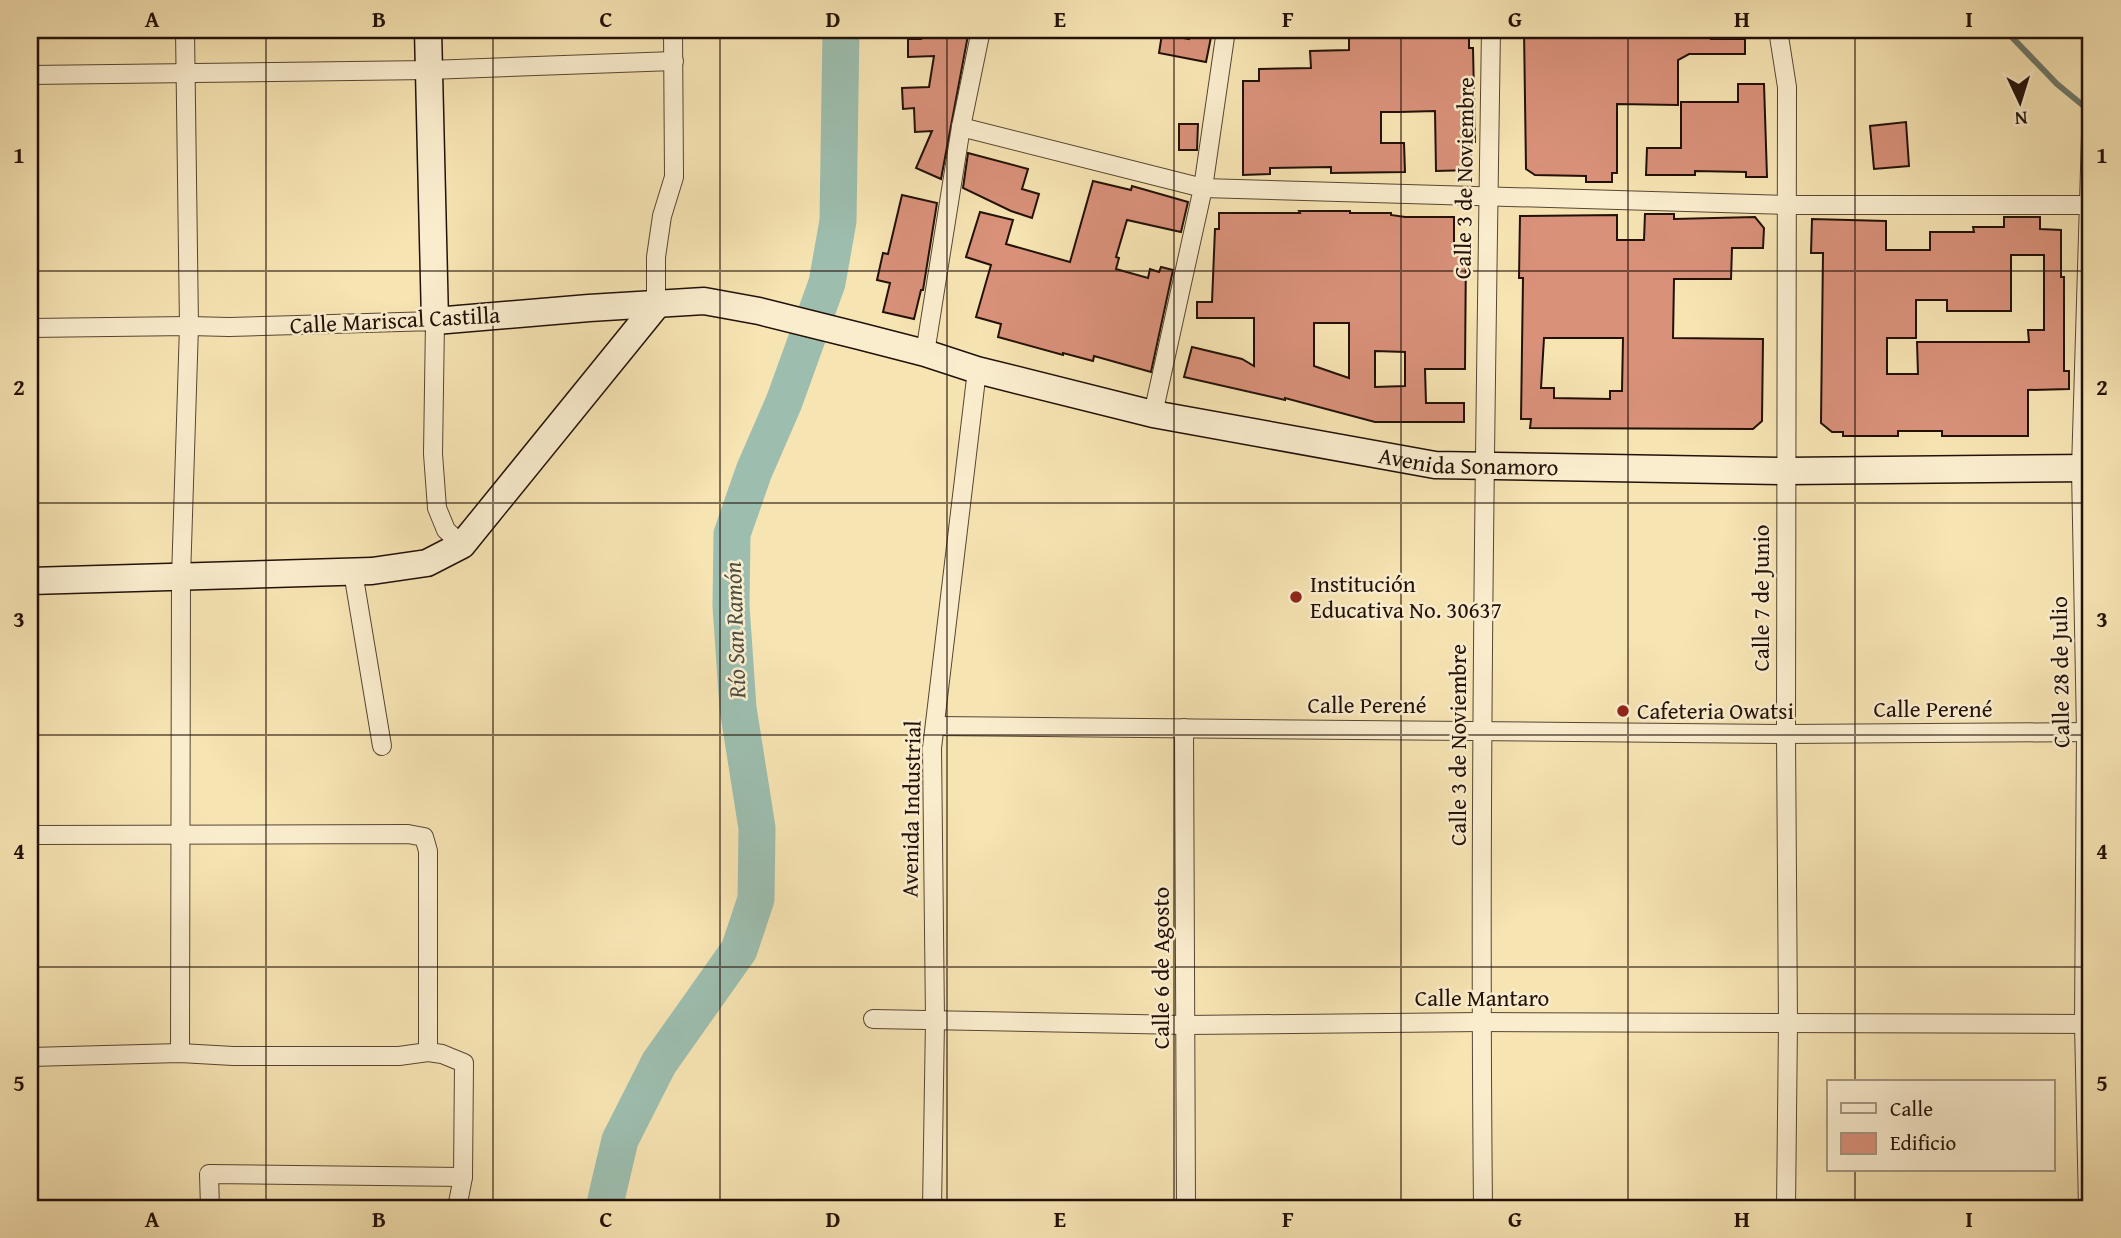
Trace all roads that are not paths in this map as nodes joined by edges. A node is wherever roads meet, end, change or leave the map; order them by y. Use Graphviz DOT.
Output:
graph roads {
  1 [pos="185,30"];
  2 [pos="428,30"];
  3 [pos="673,30"];
  4 [pos="981,30"];
  5 [pos="1226,30"];
  6 [pos="1491,30"];
  7 [pos="1777,30"];
  8 [pos="674,61"];
  9 [pos="429,70"];
  10 [pos="186,74"];
  11 [pos="30,75"];
  12 [pos="961,127"];
  13 [pos="2091,135"];
  14 [pos="1203,188"];
  15 [pos="1488,197"];
  16 [pos="1786,205"];
  17 [pos="2090,205"];
  18 [pos="656,306"];
  19 [pos="435,321"];
  20 [pos="189,326"];
  21 [pos="30,328"];
  22 [pos="859,336"];
  23 [pos="925,353"];
  24 [pos="977,370"];
  25 [pos="1153,414"];
  26 [pos="1484,467"];
  27 [pos="2086,468"];
  28 [pos="1786,471"];
  29 [pos="462,545"];
  30 [pos="352,572"];
  31 [pos="181,578"];
  32 [pos="30,580"];
  33 [pos="935,726"];
  34 [pos="1184,728"];
  35 [pos="1483,730"];
  36 [pos="2089,732"];
  37 [pos="1786,734"];
  38 [pos="382,746"];
  39 [pos="30,835"];
  40 [pos="182,836"];
  41 [pos="873,1019"];
  42 [pos="935,1020"];
  43 [pos="1482,1023"];
  44 [pos="1788,1023"];
  45 [pos="1186,1024"];
  46 [pos="2088,1024"];
  47 [pos="428,1052"];
  48 [pos="180,1053"];
  49 [pos="30,1057"];
  50 [pos="463,1177"];
  51 [pos="210,1208"];
  52 [pos="457,1208"];
  53 [pos="932,1208"];
  54 [pos="1186,1208"];
  55 [pos="1483,1208"];
  56 [pos="1786,1208"];
  57 [pos="2088,1208"];
  1 -- 10 [label="street"];
  2 -- 9 [label="main road"];
  3 -- 8 [label="street"];
  4 -- 12 [label="street"];
  5 -- 14 [label="street"];
  6 -- 15 [label="street, Calle 3 de Noviembre"];
  7 -- 16 [label="street, Calle 7 de Junio"];
  8 -- 9 [label="street"];
  8 -- 18 [label="street"];
  9 -- 10 [label="street"];
  9 -- 19 [label="main road"];
  10 -- 11 [label="street"];
  10 -- 20 [label="street"];
  12 -- 14 [label="street"];
  12 -- 23 [label="street"];
  13 -- 17 [label="street, Calle 28 de Julio"];
  14 -- 15 [label="street"];
  14 -- 25 [label="street"];
  15 -- 16 [label="street"];
  15 -- 26 [label="street, Calle 3 de Noviembre"];
  16 -- 17 [label="street"];
  16 -- 28 [label="street, Calle 7 de Junio"];
  17 -- 27 [label="street, Calle 28 de Julio"];
  18 -- 19 [label="main road, Calle Mariscal Castilla"];
  18 -- 22 [label="main road, Calle Mariscal Castilla"];
  18 -- 29 [label="main road"];
  19 -- 20 [label="street, Calle Mariscal Castilla"];
  19 -- 29 [label="street"];
  20 -- 21 [label="street, Calle Mariscal Castilla"];
  20 -- 31 [label="street"];
  22 -- 23 [label="main road, Avenida Sonamoro"];
  23 -- 24 [label="main road, Avenida Sonamoro"];
  24 -- 25 [label="main road, Avenida Sonamoro"];
  24 -- 33 [label="street, Avenida Industrial"];
  25 -- 26 [label="main road, Avenida Sonamoro"];
  26 -- 28 [label="main road, Avenida Sonamoro"];
  26 -- 35 [label="street, Calle 3 de Noviembre"];
  27 -- 28 [label="main road, Avenida Sonamoro"];
  27 -- 36 [label="street, Calle 28 de Julio"];
  28 -- 37 [label="street, Calle 7 de Junio"];
  29 -- 30 [label="main road"];
  30 -- 31 [label="main road"];
  30 -- 38 [label="street"];
  31 -- 32 [label="main road"];
  31 -- 40 [label="street"];
  33 -- 34 [label="street, Calle Perené"];
  33 -- 42 [label="street, Avenida Industrial"];
  34 -- 35 [label="street, Calle Perené"];
  34 -- 45 [label="street, Calle 6 de Agosto"];
  35 -- 37 [label="street, Calle Perené"];
  35 -- 43 [label="street, Calle 3 de Noviembre"];
  36 -- 37 [label="street, Calle Perené"];
  36 -- 46 [label="street, Calle 28 de Julio"];
  37 -- 44 [label="street, Calle 7 de Junio"];
  39 -- 40 [label="street"];
  40 -- 47 [label="street"];
  40 -- 48 [label="street"];
  41 -- 42 [label="street, Calle Mantaro"];
  42 -- 45 [label="street, Calle Mantaro"];
  42 -- 53 [label="street, Avenida Industrial"];
  43 -- 44 [label="street, Calle Mantaro"];
  43 -- 45 [label="street, Calle Mantaro"];
  43 -- 55 [label="street, Calle 3 de Noviembre"];
  44 -- 46 [label="street, Calle Mantaro"];
  44 -- 56 [label="street, Calle 7 de Junio"];
  45 -- 54 [label="street, Calle 6 de Agosto"];
  46 -- 57 [label="street, Calle 28 de Julio"];
  47 -- 48 [label="street"];
  47 -- 50 [label="street"];
  48 -- 49 [label="street"];
  50 -- 51 [label="street"];
  50 -- 52 [label="street"];
}
